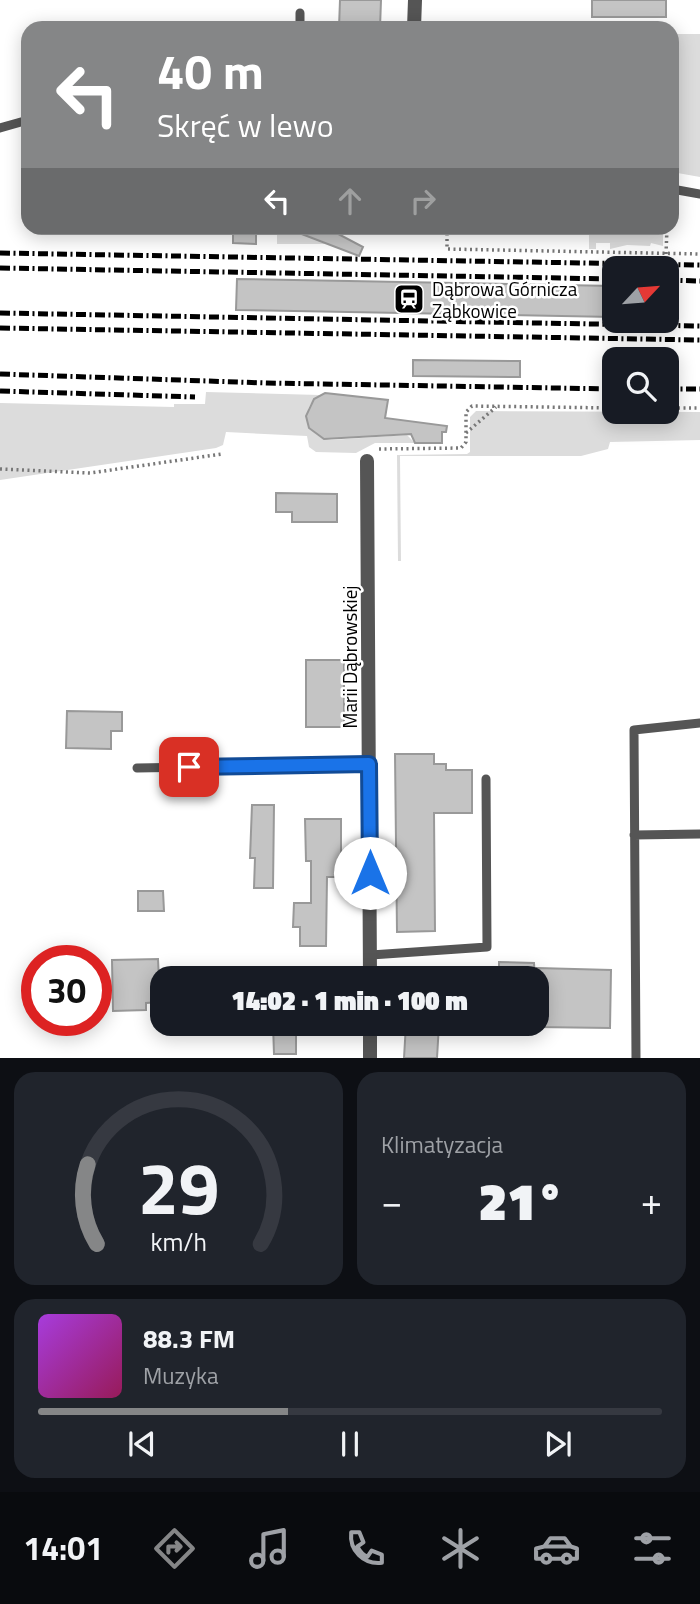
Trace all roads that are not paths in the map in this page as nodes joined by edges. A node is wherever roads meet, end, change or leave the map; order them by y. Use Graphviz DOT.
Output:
graph roads {
  1 [pos="415,0"];
  2 [pos="300,13"];
  3 [pos="300,21"];
  4 [pos="414,21"];
  5 [pos="21,122"];
  6 [pos="0,128"];
  7 [pos="679,190"];
  8 [pos="700,194"];
  9 [pos="367,461"];
  10 [pos="700,723"];
  11 [pos="369,764"];
  12 [pos="137,768"];
  13 [pos="486,779"];
  14 [pos="700,834"];
  15 [pos="634,835"];
  16 [pos="371,955"];
  17 [pos="371,966"];
  18 [pos="370,1036"];
  19 [pos="370,1058"];
  20 [pos="636,1058"];
  1 -- 4 [label="street"];
  2 -- 3 [label="lane"];
  5 -- 6 [label="lane"];
  7 -- 8 [label="lane"];
  9 -- 11 [label="street, Marii Dąbrowskiej"];
  10 -- 15 [label="lane"];
  11 -- 12 [label="lane"];
  11 -- 16 [label="street, Marii Dąbrowskiej"];
  13 -- 16 [label="lane"];
  14 -- 15 [label="lane"];
  15 -- 20 [label="lane"];
  16 -- 17 [label="street, Marii Dąbrowskiej"];
  18 -- 19 [label="street"];
}
